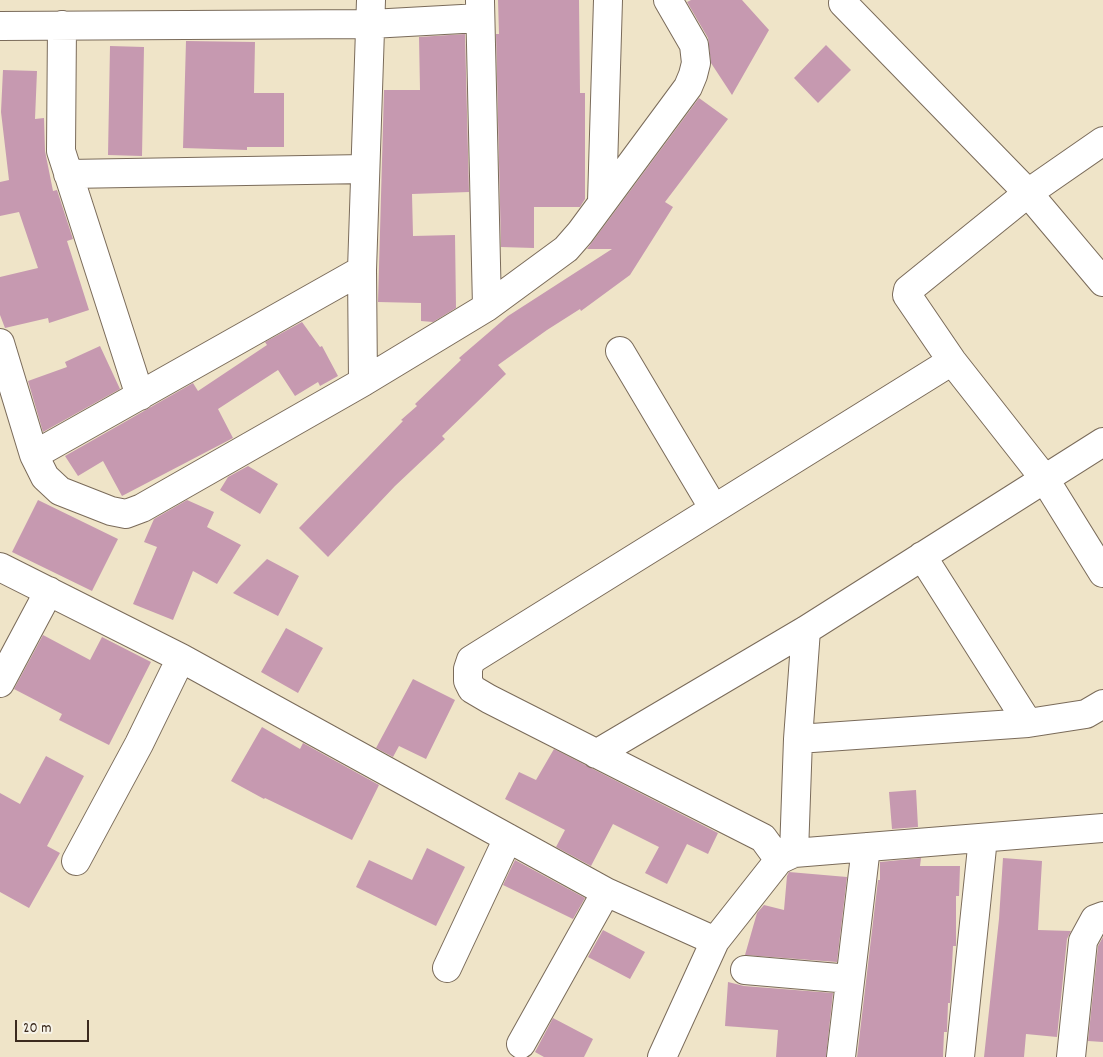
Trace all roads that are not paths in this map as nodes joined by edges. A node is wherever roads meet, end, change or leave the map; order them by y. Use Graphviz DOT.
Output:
graph roads {
  1 [pos="608,0"];
  2 [pos="668,0"];
  3 [pos="843,3"];
  4 [pos="480,9"];
  5 [pos="371,12"];
  6 [pos="62,25"];
  7 [pos="0,26"];
  8 [pos="1103,141"];
  9 [pos="365,169"];
  10 [pos="68,174"];
  11 [pos="1028,193"];
  12 [pos="602,202"];
  13 [pos="362,270"];
  14 [pos="1103,282"];
  15 [pos="487,307"];
  16 [pos="0,344"];
  17 [pos="620,351"];
  18 [pos="952,361"];
  19 [pos="363,382"];
  20 [pos="140,396"];
  21 [pos="1103,442"];
  22 [pos="34,455"];
  23 [pos="1044,478"];
  24 [pos="714,509"];
  25 [pos="922,556"];
  26 [pos="0,567"];
  27 [pos="1103,573"];
  28 [pos="49,591"];
  29 [pos="806,630"];
  30 [pos="181,658"];
  31 [pos="0,683"];
  32 [pos="1103,704"];
  33 [pos="1028,722"];
  34 [pos="798,739"];
  35 [pos="596,754"];
  36 [pos="1103,828"];
  37 [pos="508,838"];
  38 [pos="983,838"];
  39 [pos="866,848"];
  40 [pos="786,856"];
  41 [pos="76,861"];
  42 [pos="606,892"];
  43 [pos="1103,916"];
  44 [pos="715,941"];
  45 [pos="447,968"];
  46 [pos="745,970"];
  47 [pos="850,980"];
  48 [pos="521,1044"];
  49 [pos="662,1057"];
  50 [pos="841,1057"];
  51 [pos="960,1057"];
  52 [pos="1071,1057"];
  1 -- 12 [label="street"];
  2 -- 12 [label="street"];
  3 -- 11 [label="street"];
  4 -- 5 [label="street"];
  4 -- 15 [label="street"];
  5 -- 6 [label="street"];
  5 -- 9 [label="street"];
  6 -- 7 [label="street"];
  6 -- 10 [label="street"];
  8 -- 11 [label="street"];
  9 -- 10 [label="street"];
  9 -- 13 [label="street"];
  10 -- 20 [label="street"];
  11 -- 14 [label="street"];
  11 -- 18 [label="street"];
  12 -- 15 [label="street"];
  13 -- 19 [label="street"];
  13 -- 20 [label="street"];
  15 -- 19 [label="street"];
  16 -- 22 [label="street"];
  17 -- 24 [label="street"];
  18 -- 23 [label="street"];
  18 -- 24 [label="street"];
  19 -- 22 [label="street"];
  20 -- 22 [label="street"];
  21 -- 23 [label="street"];
  23 -- 25 [label="street"];
  23 -- 27 [label="street"];
  24 -- 35 [label="street"];
  25 -- 29 [label="street"];
  25 -- 33 [label="street"];
  26 -- 28 [label="street"];
  28 -- 30 [label="street"];
  28 -- 31 [label="street"];
  29 -- 34 [label="street"];
  29 -- 35 [label="street"];
  30 -- 37 [label="street"];
  30 -- 41 [label="street"];
  32 -- 33 [label="street"];
  33 -- 34 [label="street"];
  34 -- 40 [label="street"];
  35 -- 40 [label="street"];
  36 -- 38 [label="street"];
  37 -- 42 [label="street"];
  37 -- 45 [label="street"];
  38 -- 39 [label="street"];
  38 -- 51 [label="street"];
  39 -- 40 [label="street"];
  39 -- 47 [label="street"];
  40 -- 44 [label="street"];
  42 -- 44 [label="street"];
  42 -- 48 [label="street"];
  43 -- 52 [label="street"];
  44 -- 49 [label="street"];
  46 -- 47 [label="street"];
  47 -- 50 [label="street"];
}
